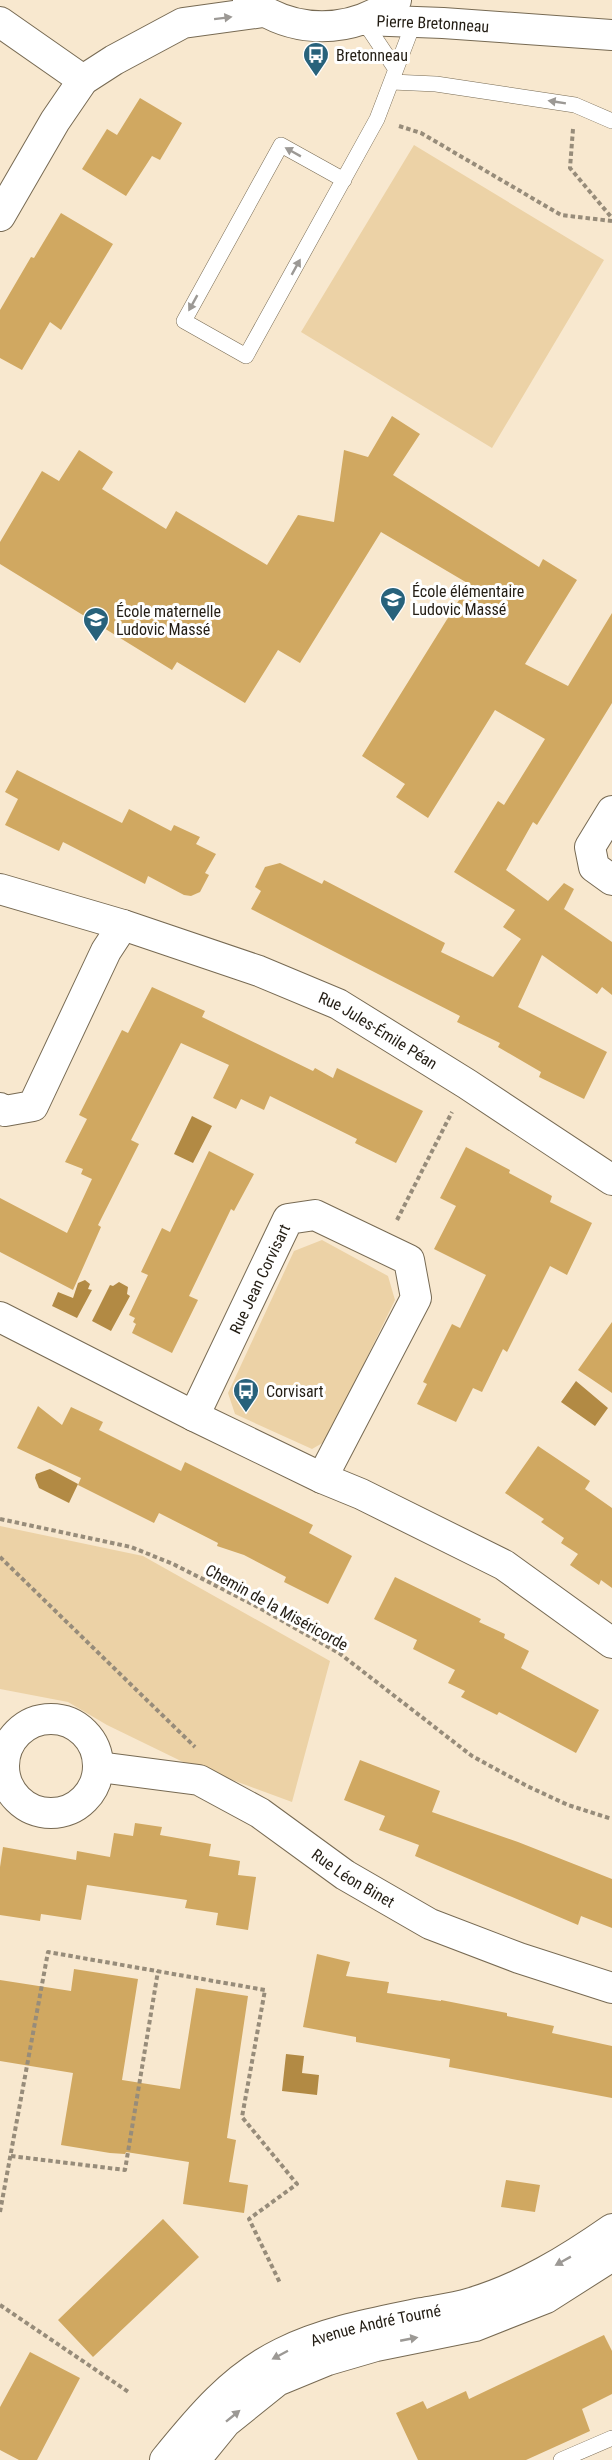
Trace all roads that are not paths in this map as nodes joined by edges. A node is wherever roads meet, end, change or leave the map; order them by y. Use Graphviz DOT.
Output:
graph roads {
  1 [pos="458,0"];
  2 [pos="255,6"];
  3 [pos="405,11"];
  4 [pos="189,12"];
  5 [pos="363,20"];
  6 [pos="0,22"];
  7 [pos="504,27"];
  8 [pos="612,35"];
  9 [pos="393,75"];
  10 [pos="83,80"];
  11 [pos="612,121"];
  12 [pos="344,180"];
  13 [pos="0,216"];
  14 [pos="612,811"];
  15 [pos="612,880"];
  16 [pos="0,889"];
  17 [pos="123,926"];
  18 [pos="0,1108"];
  19 [pos="612,1180"];
  20 [pos="0,1317"];
  21 [pos="44,1339"];
  22 [pos="0,1341"];
  23 [pos="194,1416"];
  24 [pos="322,1478"];
  25 [pos="612,1643"];
  26 [pos="2,1766"];
  27 [pos="99,1767"];
  28 [pos="612,1988"];
  29 [pos="612,2229"];
  30 [pos="612,2256"];
  31 [pos="612,2438"];
  32 [pos="165,2460"];
  33 [pos="195,2460"];
  34 [pos="561,2460"];
  1 -- 7 [label="street, Pierre Bretonneau"];
  4 -- 2 [label="street, one-way"];
  2 -- 5 [label="street"];
  3 -- 5 [label="street"];
  3 -- 7 [label="street, Pierre Bretonneau"];
  3 -- 9 [label="lane"];
  4 -- 10 [label="street"];
  5 -- 9 [label="lane"];
  6 -- 10 [label="street"];
  7 -- 8 [label="street, Pierre Bretonneau"];
  11 -- 9 [label="lane, one-way"];
  9 -- 12 [label="lane"];
  10 -- 13 [label="street"];
  12 -- 12 [label="lane, one-way"];
  14 -- 15 [label="street"];
  16 -- 17 [label="street, Rue Jules-Émile Péan"];
  17 -- 18 [label="street"];
  17 -- 19 [label="street, Rue Jules-Émile Péan"];
  20 -- 21 [label="street"];
  21 -- 22 [label="street"];
  21 -- 23 [label="street"];
  23 -- 24 [label="street"];
  23 -- 24 [label="street, Rue Jean Corvisart"];
  24 -- 25 [label="street"];
  26 -- 27 [label="street"];
  26 -- 27 [label="street"];
  27 -- 28 [label="street, Rue Léon Binet"];
  29 -- 32 [label="street, Avenue André Tourné, one-way"];
  33 -- 30 [label="street, Avenue André Tourné, one-way"];
  31 -- 34 [label="lane"];
}
